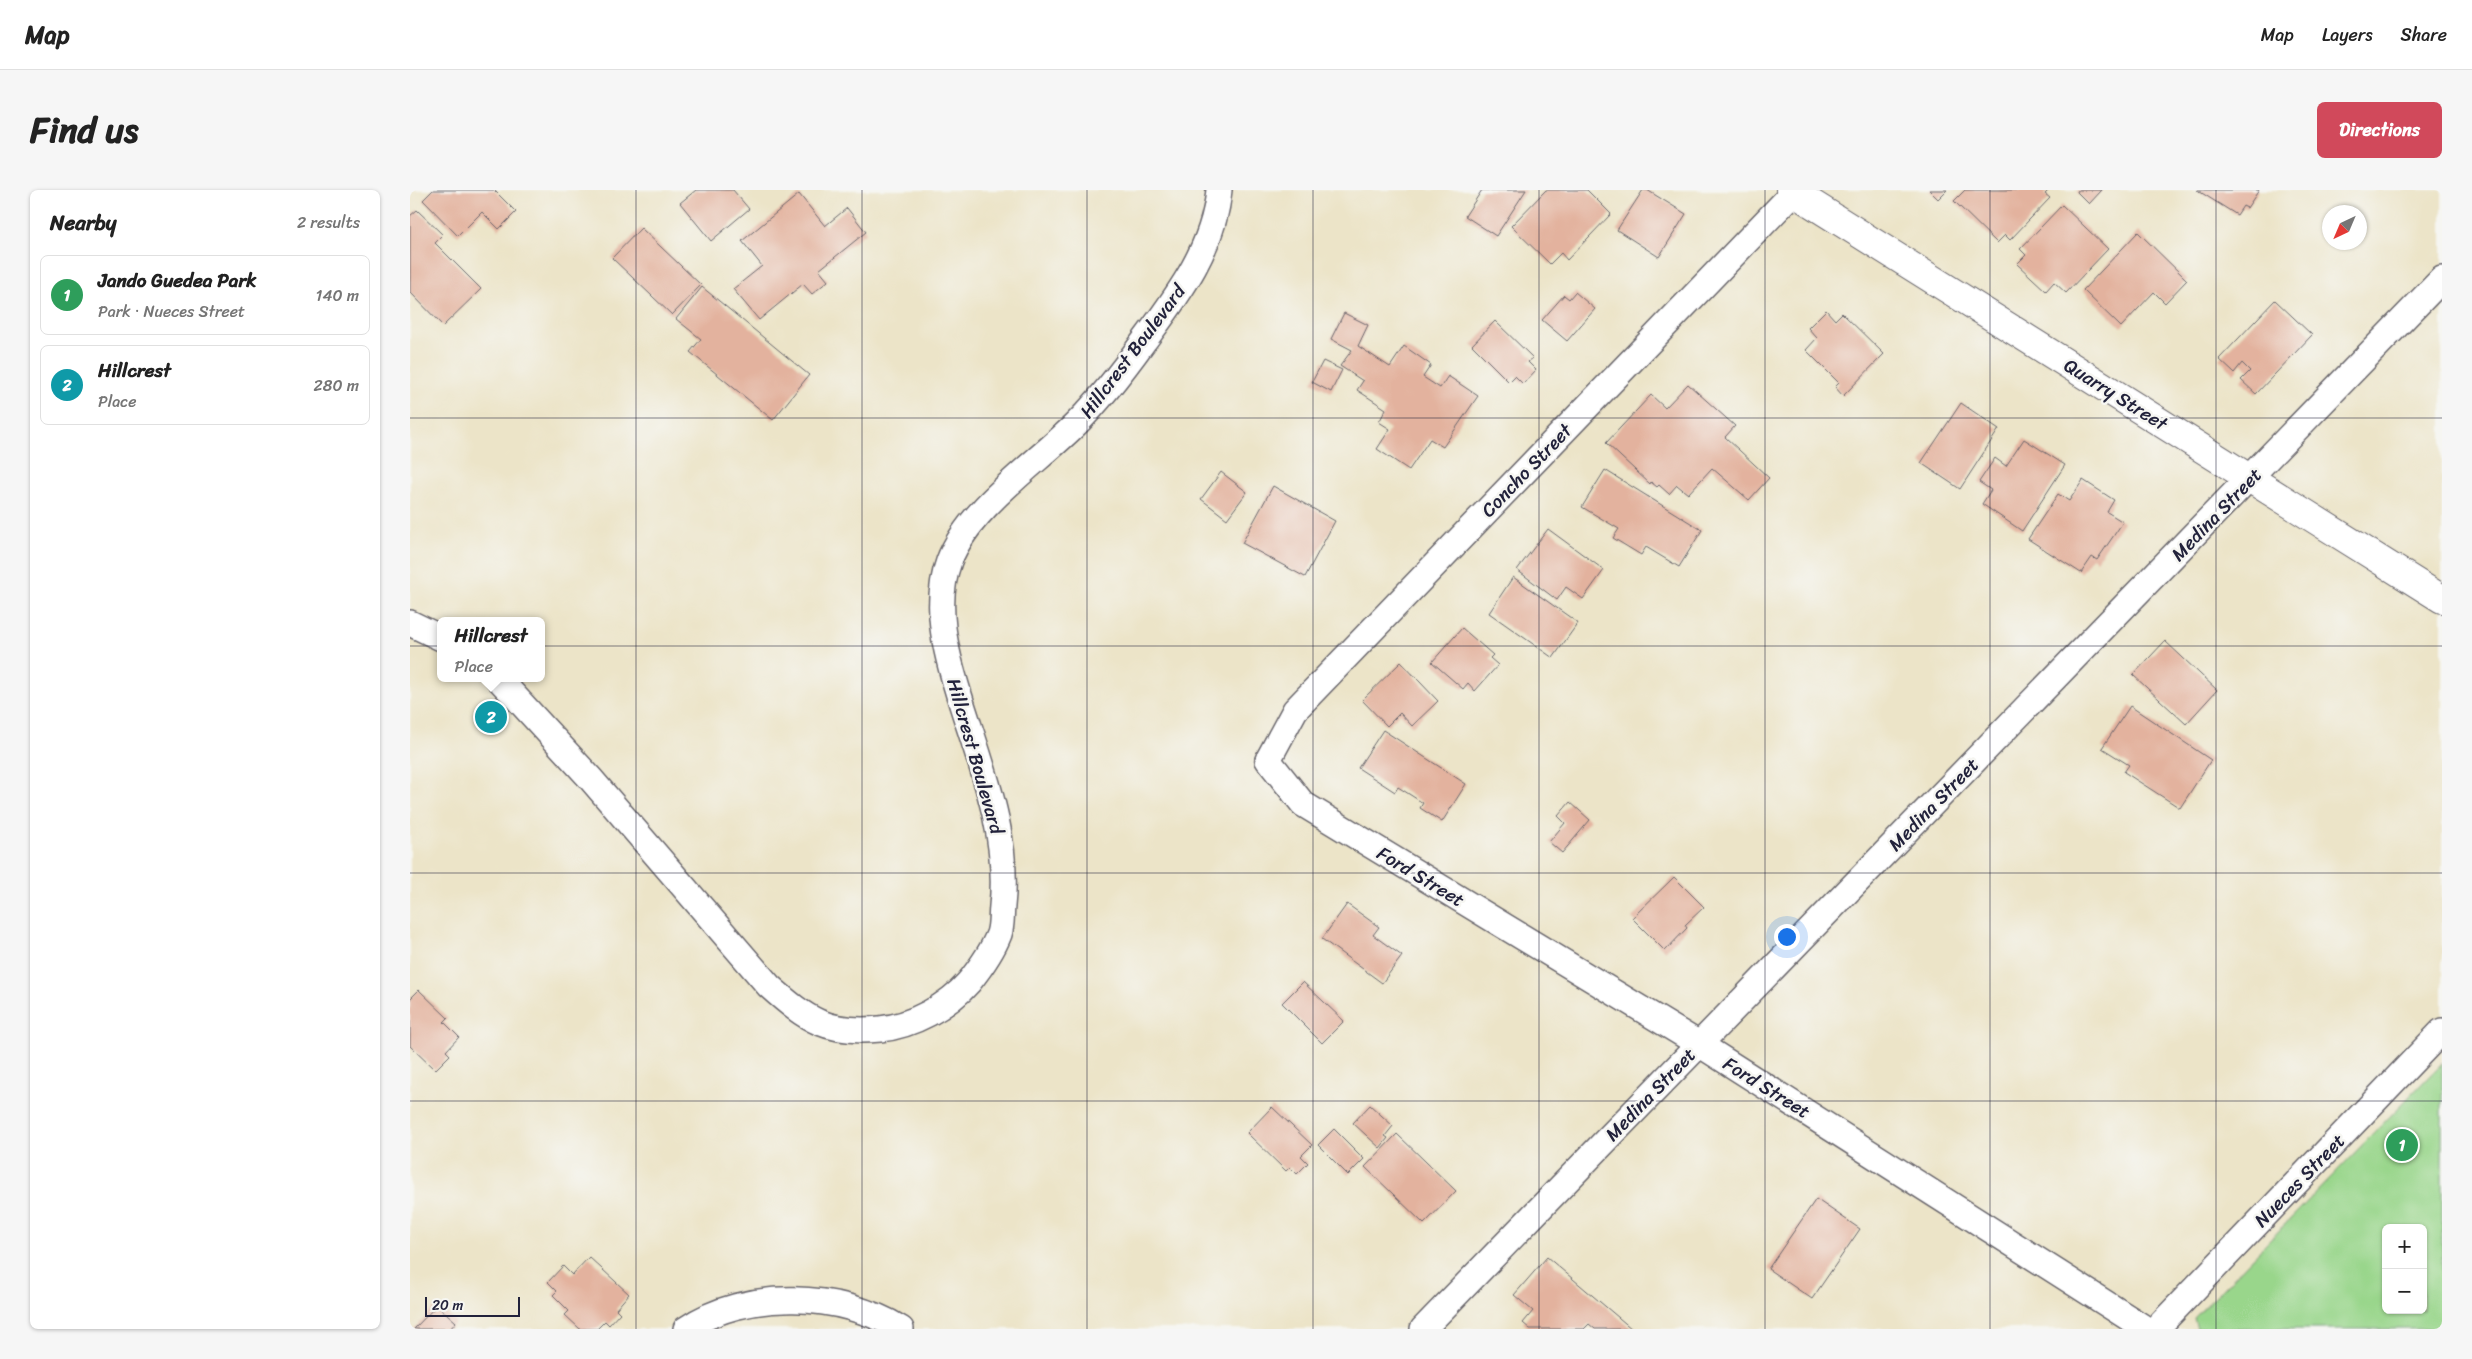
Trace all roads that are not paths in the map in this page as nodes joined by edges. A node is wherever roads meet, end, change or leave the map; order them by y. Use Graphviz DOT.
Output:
graph roads {
  1 [pos="1218,190"];
  2 [pos="1793,191"];
  3 [pos="2442,279"];
  4 [pos="2251,479"];
  5 [pos="2442,599"];
  6 [pos="410,623"];
  7 [pos="437,636"];
  8 [pos="502,682"];
  9 [pos="1268,760"];
  10 [pos="2442,1031"];
  11 [pos="1699,1044"];
  12 [pos="686,1329"];
  13 [pos="902,1329"];
  14 [pos="1423,1329"];
  15 [pos="2146,1329"];
  16 [pos="2156,1329"];
  1 -- 8 [label="street, Hillcrest Boulevard"];
  2 -- 4 [label="street, Quarry Street"];
  2 -- 9 [label="street, Concho Street"];
  3 -- 4 [label="street, Medina Street"];
  4 -- 5 [label="street, Quarry Street"];
  4 -- 11 [label="street, Medina Street"];
  6 -- 7 [label="street"];
  9 -- 11 [label="street, Ford Street"];
  10 -- 16 [label="street, Nueces Street"];
  11 -- 14 [label="street, Medina Street"];
  11 -- 15 [label="street, Ford Street"];
  12 -- 13 [label="street"];
}
